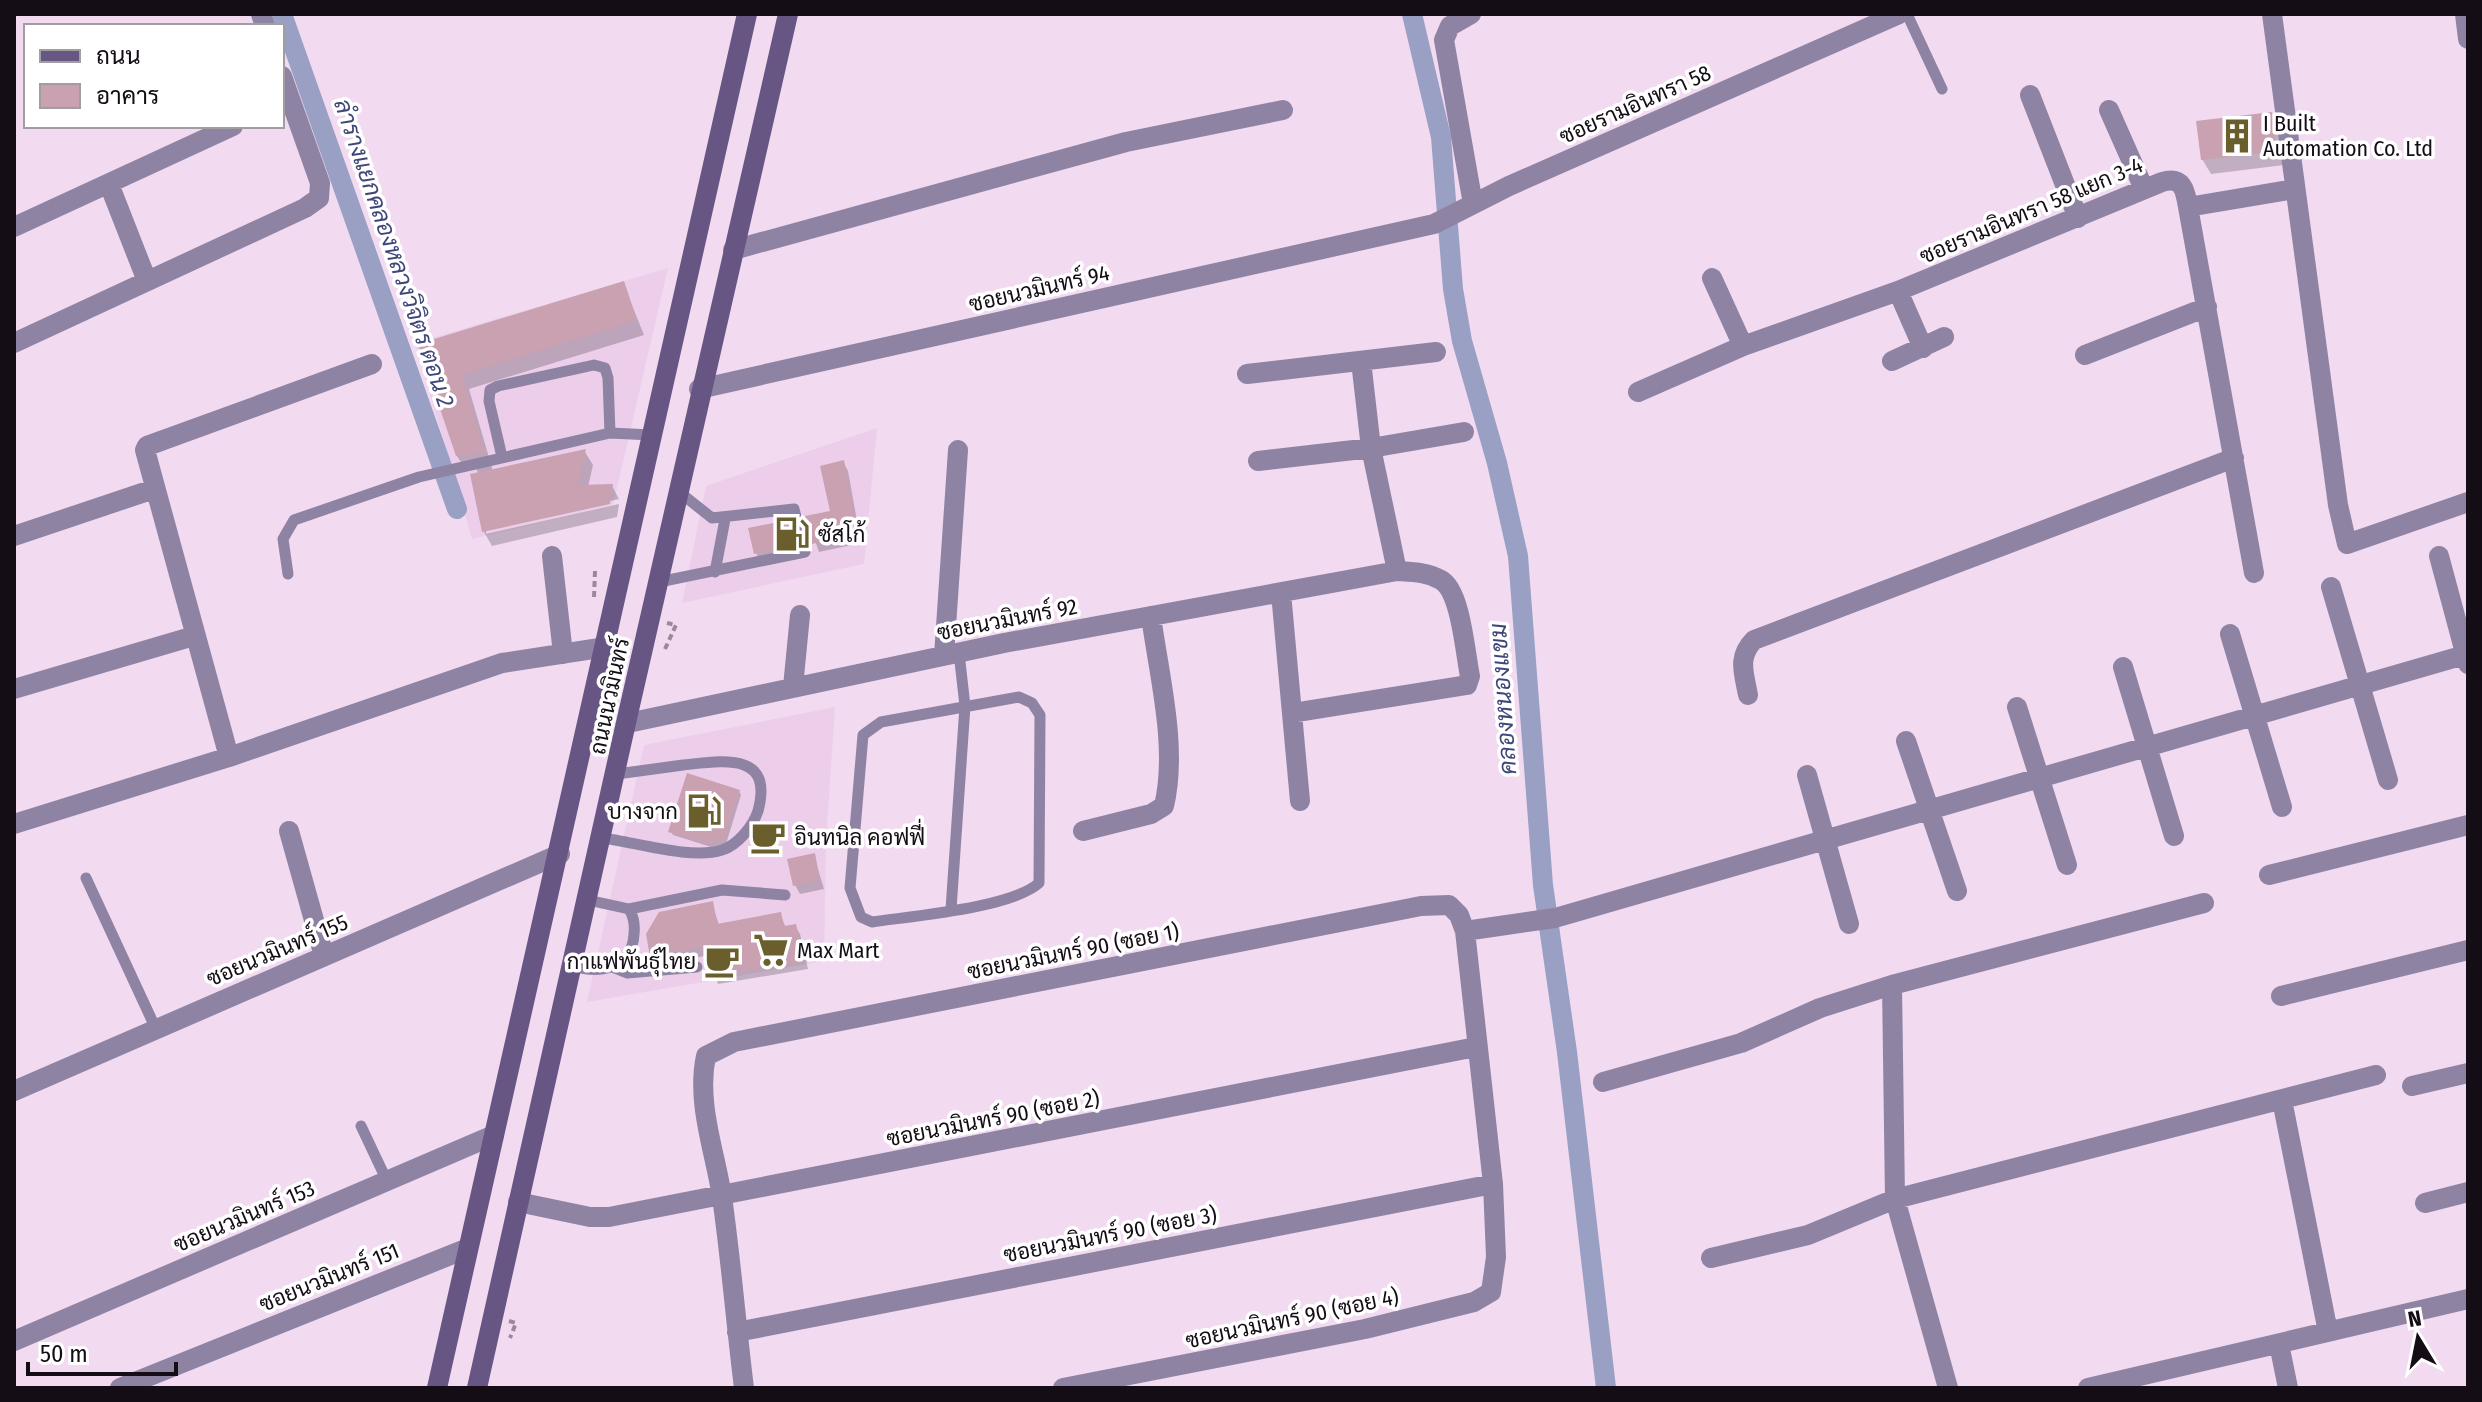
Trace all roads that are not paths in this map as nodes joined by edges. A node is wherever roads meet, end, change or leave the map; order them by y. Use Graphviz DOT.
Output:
graph roads {
  1 [pos="747,14"];
  2 [pos="788,14"];
  3 [pos="1471,14"];
  4 [pos="1899,14"];
  5 [pos="1907,14"];
  6 [pos="2272,14"];
  7 [pos="2465,14"];
  8 [pos="2468,39"];
  9 [pos="1942,89"];
  10 [pos="2030,95"];
  11 [pos="286,101"];
  12 [pos="1283,110"];
  13 [pos="2109,110"];
  14 [pos="229,128"];
  15 [pos="109,184"];
  16 [pos="2144,189"];
  17 [pos="2295,189"];
  18 [pos="1470,206"];
  19 [pos="2188,207"];
  20 [pos="2078,218"];
  21 [pos="14,227"];
  22 [pos="1389,234"];
  23 [pos="733,250"];
  24 [pos="1712,278"];
  25 [pos="147,281"];
  26 [pos="1898,291"];
  27 [pos="2207,307"];
  28 [pos="1944,337"];
  29 [pos="14,343"];
  30 [pos="1743,346"];
  31 [pos="1923,348"];
  32 [pos="1436,352"];
  33 [pos="2085,355"];
  34 [pos="1361,361"];
  35 [pos="1892,361"];
  36 [pos="372,364"];
  37 [pos="1247,374"];
  38 [pos="664,380"];
  39 [pos="699,389"];
  40 [pos="1638,392"];
  41 [pos="1464,432"];
  42 [pos="610,433"];
  43 [pos="652,435"];
  44 [pos="1371,448"];
  45 [pos="958,450"];
  46 [pos="502,457"];
  47 [pos="2234,458"];
  48 [pos="1258,461"];
  49 [pos="154,489"];
  50 [pos="678,491"];
  51 [pos="2468,502"];
  52 [pos="725,519"];
  53 [pos="14,536"];
  54 [pos="552,556"];
  55 [pos="2439,556"];
  56 [pos="1397,571"];
  57 [pos="715,572"];
  58 [pos="2254,573"];
  59 [pos="288,574"];
  60 [pos="659,582"];
  61 [pos="2331,587"];
  62 [pos="1281,593"];
  63 [pos="800,615"];
  64 [pos="1151,616"];
  65 [pos="2230,634"];
  66 [pos="194,636"];
  67 [pos="606,647"];
  68 [pos="563,654"];
  69 [pos="952,654"];
  70 [pos="2467,658"];
  71 [pos="2123,667"];
  72 [pos="2360,685"];
  73 [pos="793,687"];
  74 [pos="14,689"];
  75 [pos="1748,695"];
  76 [pos="965,706"];
  77 [pos="2017,707"];
  78 [pos="1292,713"];
  79 [pos="2254,716"];
  80 [pos="628,723"];
  81 [pos="1906,741"];
  82 [pos="2147,747"];
  83 [pos="229,757"];
  84 [pos="617,774"];
  85 [pos="1807,775"];
  86 [pos="2039,778"];
  87 [pos="2388,780"];
  88 [pos="1300,801"];
  89 [pos="2282,807"];
  90 [pos="1928,810"];
  91 [pos="14,824"];
  92 [pos="2468,825"];
  93 [pos="289,831"];
  94 [pos="1083,831"];
  95 [pos="2174,836"];
  96 [pos="602,838"];
  97 [pos="1826,840"];
  98 [pos="560,854"];
  99 [pos="2067,865"];
  100 [pos="2269,875"];
  101 [pos="86,878"];
  102 [pos="1957,891"];
  103 [pos="785,895"];
  104 [pos="588,900"];
  105 [pos="2204,903"];
  106 [pos="629,909"];
  107 [pos="951,909"];
  108 [pos="1849,924"];
  109 [pos="1465,931"];
  110 [pos="2468,950"];
  111 [pos="324,956"];
  112 [pos="572,966"];
  113 [pos="612,967"];
  114 [pos="697,967"];
  115 [pos="1892,985"];
  116 [pos="2281,996"];
  117 [pos="156,1029"];
  118 [pos="1476,1047"];
  119 [pos="2468,1073"];
  120 [pos="2376,1075"];
  121 [pos="1603,1082"];
  122 [pos="2412,1086"];
  123 [pos="14,1091"];
  124 [pos="2282,1100"];
  125 [pos="361,1126"];
  126 [pos="494,1135"];
  127 [pos="387,1181"];
  128 [pos="1493,1184"];
  129 [pos="2468,1192"];
  130 [pos="722,1196"];
  131 [pos="1895,1199"];
  132 [pos="518,1202"];
  133 [pos="2425,1203"];
  134 [pos="468,1248"];
  135 [pos="1711,1258"];
  136 [pos="2468,1299"];
  137 [pos="737,1332"];
  138 [pos="2328,1332"];
  139 [pos="14,1341"];
  140 [pos="2279,1344"];
  141 [pos="120,1388"];
  142 [pos="437,1388"];
  143 [pos="477,1388"];
  144 [pos="744,1388"];
  145 [pos="1063,1388"];
  146 [pos="1948,1388"];
  147 [pos="2088,1388"];
  148 [pos="2288,1388"];
  1 -- 38 [label="main road, ถนนนวมินทร์"];
  2 -- 23 [label="main road, ถนนนวมินทร์"];
  3 -- 18 [label="street"];
  4 -- 18 [label="street, ซอยรามอินทรา 58"];
  5 -- 9 [label="lane"];
  6 -- 17 [label="street"];
  7 -- 8 [label="street"];
  10 -- 20 [label="street"];
  11 -- 25 [label="street"];
  12 -- 23 [label="street"];
  13 -- 16 [label="street"];
  14 -- 15 [label="street"];
  15 -- 21 [label="street"];
  15 -- 25 [label="street"];
  16 -- 19 [label="street, ซอยรามอินทรา 58 แยก 3-4"];
  16 -- 20 [label="street, ซอยรามอินทรา 58 แยก 3-4"];
  17 -- 19 [label="street"];
  17 -- 51 [label="street"];
  18 -- 22 [label="street, ซอยรามอินทรา 58"];
  19 -- 27 [label="street, ซอยรามอินทรา 58 แยก 3-4"];
  20 -- 26 [label="street, ซอยรามอินทรา 58 แยก 3-4"];
  22 -- 39 [label="street, ซอยนวมินทร์ 94"];
  23 -- 39 [label="main road, ถนนนวมินทร์"];
  24 -- 30 [label="street"];
  25 -- 29 [label="street"];
  26 -- 30 [label="street, ซอยรามอินทรา 58 แยก 3-4"];
  26 -- 31 [label="street"];
  27 -- 33 [label="street"];
  27 -- 47 [label="street, ซอยรามอินทรา 58 แยก 3-4"];
  28 -- 31 [label="street"];
  30 -- 40 [label="street, ซอยรามอินทรา 58 แยก 3-4"];
  31 -- 35 [label="street"];
  32 -- 34 [label="street"];
  34 -- 37 [label="street"];
  34 -- 44 [label="street"];
  36 -- 49 [label="street"];
  38 -- 39 [label="main road"];
  38 -- 43 [label="main road, ถนนนวมินทร์"];
  39 -- 50 [label="main road, ถนนนวมินทร์"];
  41 -- 44 [label="street"];
  42 -- 43 [label="lane"];
  42 -- 46 [label="lane"];
  42 -- 46 [label="lane"];
  43 -- 67 [label="main road, ถนนนวมินทร์"];
  44 -- 48 [label="street"];
  44 -- 56 [label="street"];
  45 -- 69 [label="street"];
  46 -- 59 [label="lane"];
  47 -- 58 [label="street, ซอยรามอินทรา 58 แยก 3-4"];
  47 -- 75 [label="street"];
  49 -- 53 [label="street"];
  49 -- 66 [label="street"];
  50 -- 52 [label="lane"];
  50 -- 60 [label="main road, ถนนนวมินทร์"];
  52 -- 57 [label="lane"];
  52 -- 57 [label="lane"];
  54 -- 68 [label="street"];
  55 -- 70 [label="street"];
  56 -- 62 [label="street, ซอยนวมินทร์ 92"];
  56 -- 78 [label="street, ซอยนวมินทร์ 92"];
  57 -- 60 [label="lane"];
  60 -- 80 [label="main road, ถนนนวมินทร์"];
  61 -- 72 [label="street"];
  62 -- 64 [label="street, ซอยนวมินทร์ 92"];
  62 -- 78 [label="street"];
  63 -- 73 [label="street"];
  64 -- 69 [label="street, ซอยนวมินทร์ 92"];
  64 -- 94 [label="street"];
  65 -- 79 [label="street"];
  66 -- 74 [label="street"];
  66 -- 83 [label="street"];
  67 -- 68 [label="street"];
  67 -- 98 [label="main road, ถนนนวมินทร์"];
  68 -- 83 [label="street"];
  69 -- 73 [label="street, ซอยนวมินทร์ 92"];
  69 -- 76 [label="lane"];
  70 -- 72 [label="street"];
  71 -- 82 [label="street"];
  72 -- 79 [label="street"];
  72 -- 87 [label="street"];
  73 -- 80 [label="street, ซอยนวมินทร์ 92"];
  76 -- 107 [label="lane"];
  76 -- 107 [label="lane"];
  76 -- 107 [label="lane"];
  77 -- 86 [label="street"];
  78 -- 88 [label="street"];
  79 -- 82 [label="street"];
  79 -- 89 [label="street"];
  80 -- 84 [label="main road, ถนนนวมินทร์"];
  81 -- 90 [label="street"];
  82 -- 86 [label="street"];
  82 -- 95 [label="street"];
  83 -- 91 [label="street"];
  84 -- 96 [label="main road, ถนนนวมินทร์"];
  84 -- 96 [label="lane"];
  85 -- 97 [label="street"];
  86 -- 90 [label="street"];
  86 -- 99 [label="street"];
  90 -- 97 [label="street"];
  90 -- 102 [label="street"];
  92 -- 100 [label="street"];
  93 -- 111 [label="street"];
  96 -- 104 [label="main road, ถนนนวมินทร์"];
  97 -- 108 [label="street"];
  97 -- 109 [label="street"];
  98 -- 111 [label="street, ซอยนวมินทร์ 155"];
  98 -- 126 [label="main road, ถนนนวมินทร์"];
  101 -- 117 [label="lane"];
  103 -- 106 [label="lane"];
  104 -- 106 [label="lane"];
  104 -- 112 [label="main road, ถนนนวมินทร์"];
  105 -- 115 [label="street"];
  106 -- 113 [label="lane"];
  109 -- 118 [label="street"];
  109 -- 130 [label="street, ซอยนวมินทร์ 90 (ซอย 1)"];
  110 -- 116 [label="street"];
  111 -- 117 [label="street, ซอยนวมินทร์ 155"];
  112 -- 113 [label="lane"];
  112 -- 132 [label="main road, ถนนนวมินทร์"];
  113 -- 114 [label="lane"];
  115 -- 121 [label="street"];
  115 -- 131 [label="street"];
  117 -- 123 [label="street, ซอยนวมินทร์ 155"];
  118 -- 128 [label="street"];
  118 -- 130 [label="street, ซอยนวมินทร์ 90 (ซอย 2)"];
  119 -- 122 [label="street"];
  120 -- 124 [label="street"];
  124 -- 131 [label="street"];
  124 -- 138 [label="street"];
  125 -- 127 [label="lane"];
  126 -- 127 [label="street, ซอยนวมินทร์ 153"];
  126 -- 134 [label="main road, ถนนนวมินทร์"];
  127 -- 139 [label="street, ซอยนวมินทร์ 153"];
  128 -- 137 [label="street, ซอยนวมินทร์ 90 (ซอย 3)"];
  128 -- 145 [label="street, ซอยนวมินทร์ 90 (ซอย 4)"];
  129 -- 133 [label="street"];
  130 -- 132 [label="street, ซอยนวมินทร์ 90 (ซอย 2)"];
  130 -- 137 [label="street"];
  131 -- 135 [label="street"];
  131 -- 146 [label="street"];
  132 -- 143 [label="main road, ถนนนวมินทร์"];
  134 -- 141 [label="street, ซอยนวมินทร์ 151"];
  134 -- 142 [label="main road, ถนนนวมินทร์"];
  136 -- 138 [label="street"];
  137 -- 144 [label="street"];
  138 -- 140 [label="street"];
  140 -- 147 [label="street"];
  140 -- 148 [label="street"];
}
